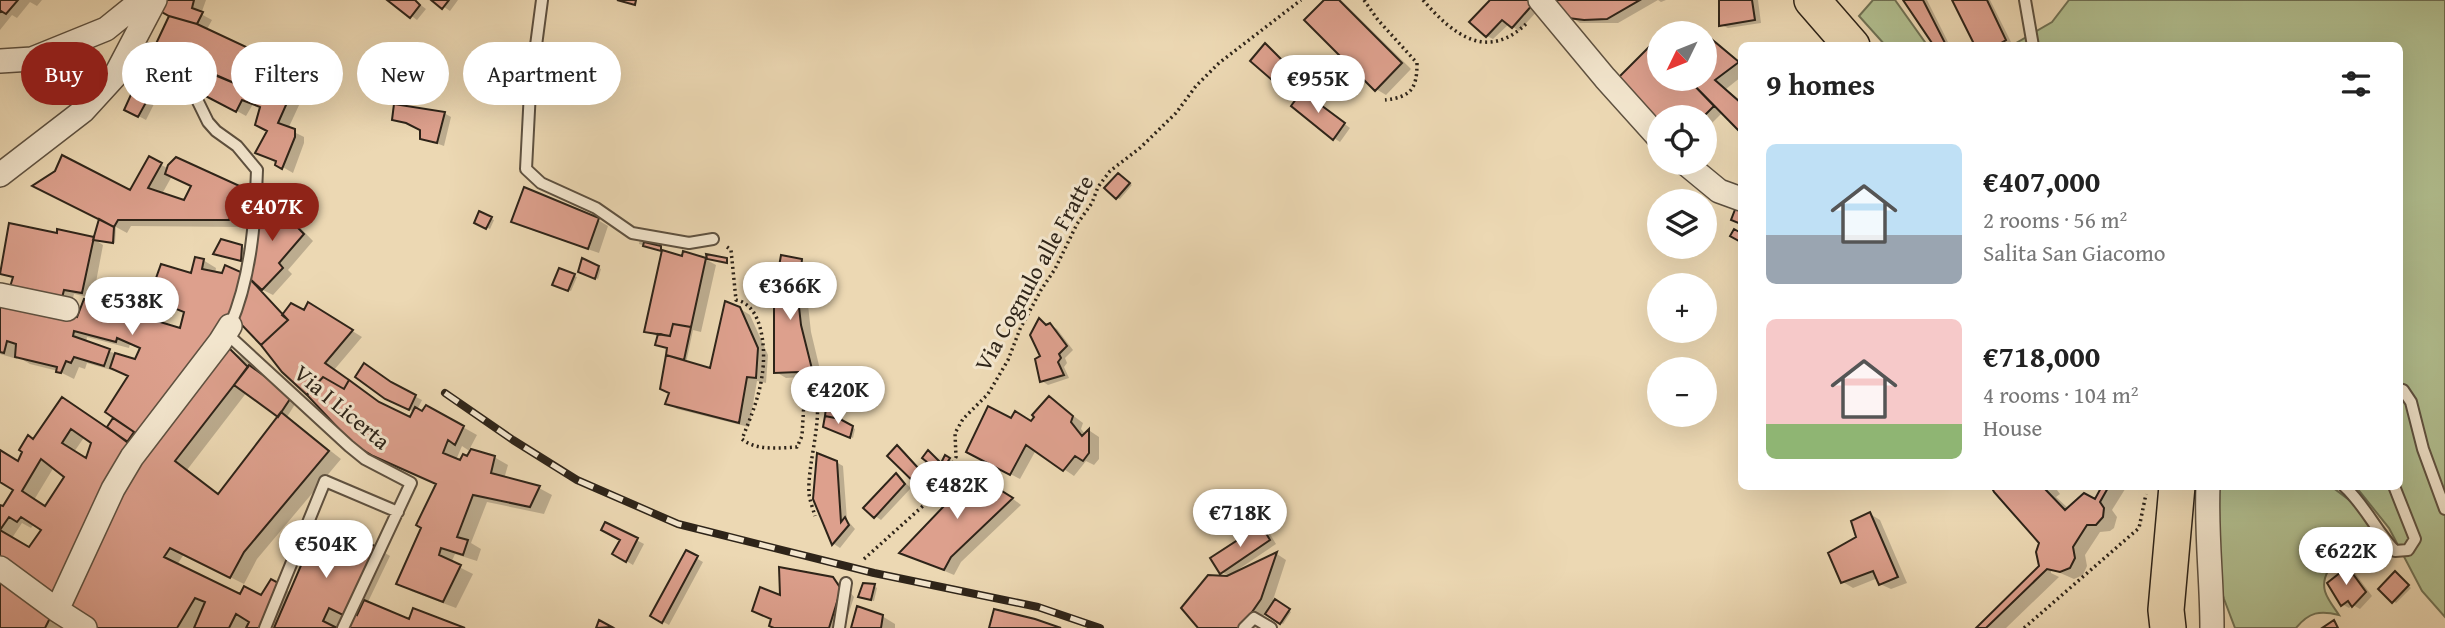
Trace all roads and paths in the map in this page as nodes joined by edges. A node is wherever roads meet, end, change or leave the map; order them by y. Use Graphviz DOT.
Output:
graph roads {
  1 [pos="142,0"];
  2 [pos="155,0"];
  3 [pos="542,0"];
  4 [pos="1301,0"];
  5 [pos="1364,0"];
  6 [pos="1423,0"];
  7 [pos="1812,0"];
  8 [pos="2025,0"];
  9 [pos="1536,9"];
  10 [pos="133,42"];
  11 [pos="1849,42"];
  12 [pos="2032,42"];
  13 [pos="0,61"];
  14 [pos="122,63"];
  15 [pos="1385,100"];
  16 [pos="200,105"];
  17 [pos="1647,125"];
  18 [pos="0,175"];
  19 [pos="1699,175"];
  20 [pos="1738,198"];
  21 [pos="713,239"];
  22 [pos="0,295"];
  23 [pos="67,309"];
  24 [pos="228,329"];
  25 [pos="2403,390"];
  26 [pos="2147,490"];
  27 [pos="2178,490"];
  28 [pos="2208,490"];
  29 [pos="2348,490"];
  30 [pos="2396,490"];
  31 [pos="2445,509"];
  32 [pos="398,512"];
  33 [pos="815,516"];
  34 [pos="864,559"];
  35 [pos="0,568"];
  36 [pos="846,583"];
  37 [pos="57,610"];
  38 [pos="85,628"];
  39 [pos="265,628"];
  40 [pos="343,628"];
  41 [pos="839,628"];
  42 [pos="1244,628"];
  43 [pos="1271,628"];
  44 [pos="2024,628"];
  45 [pos="2168,628"];
  46 [pos="2212,628"];
  1 -- 13 [label="street"];
  2 -- 10 [label="street"];
  3 -- 21 [label="lane"];
  4 -- 34 [label="path, Via Cognulo alle Fratte"];
  5 -- 15 [label="path"];
  6 -- 9 [label="path"];
  7 -- 11 [label="main road"];
  8 -- 12 [label="lane"];
  9 -- 17 [label="street"];
  14 -- 18 [label="street"];
  16 -- 24 [label="lane"];
  19 -- 20 [label="street"];
  21 -- 33 [label="path"];
  22 -- 23 [label="street"];
  24 -- 32 [label="lane, Via I Licerta"];
  24 -- 37 [label="street"];
  25 -- 31 [label="lane"];
  26 -- 44 [label="path"];
  27 -- 45 [label="main road"];
  28 -- 46 [label="street"];
  29 -- 30 [label="lane"];
  32 -- 39 [label="lane"];
  32 -- 40 [label="lane, Via I Licerta"];
  35 -- 37 [label="street"];
  36 -- 41 [label="lane"];
  37 -- 38 [label="street"];
  42 -- 43 [label="lane"];
}
